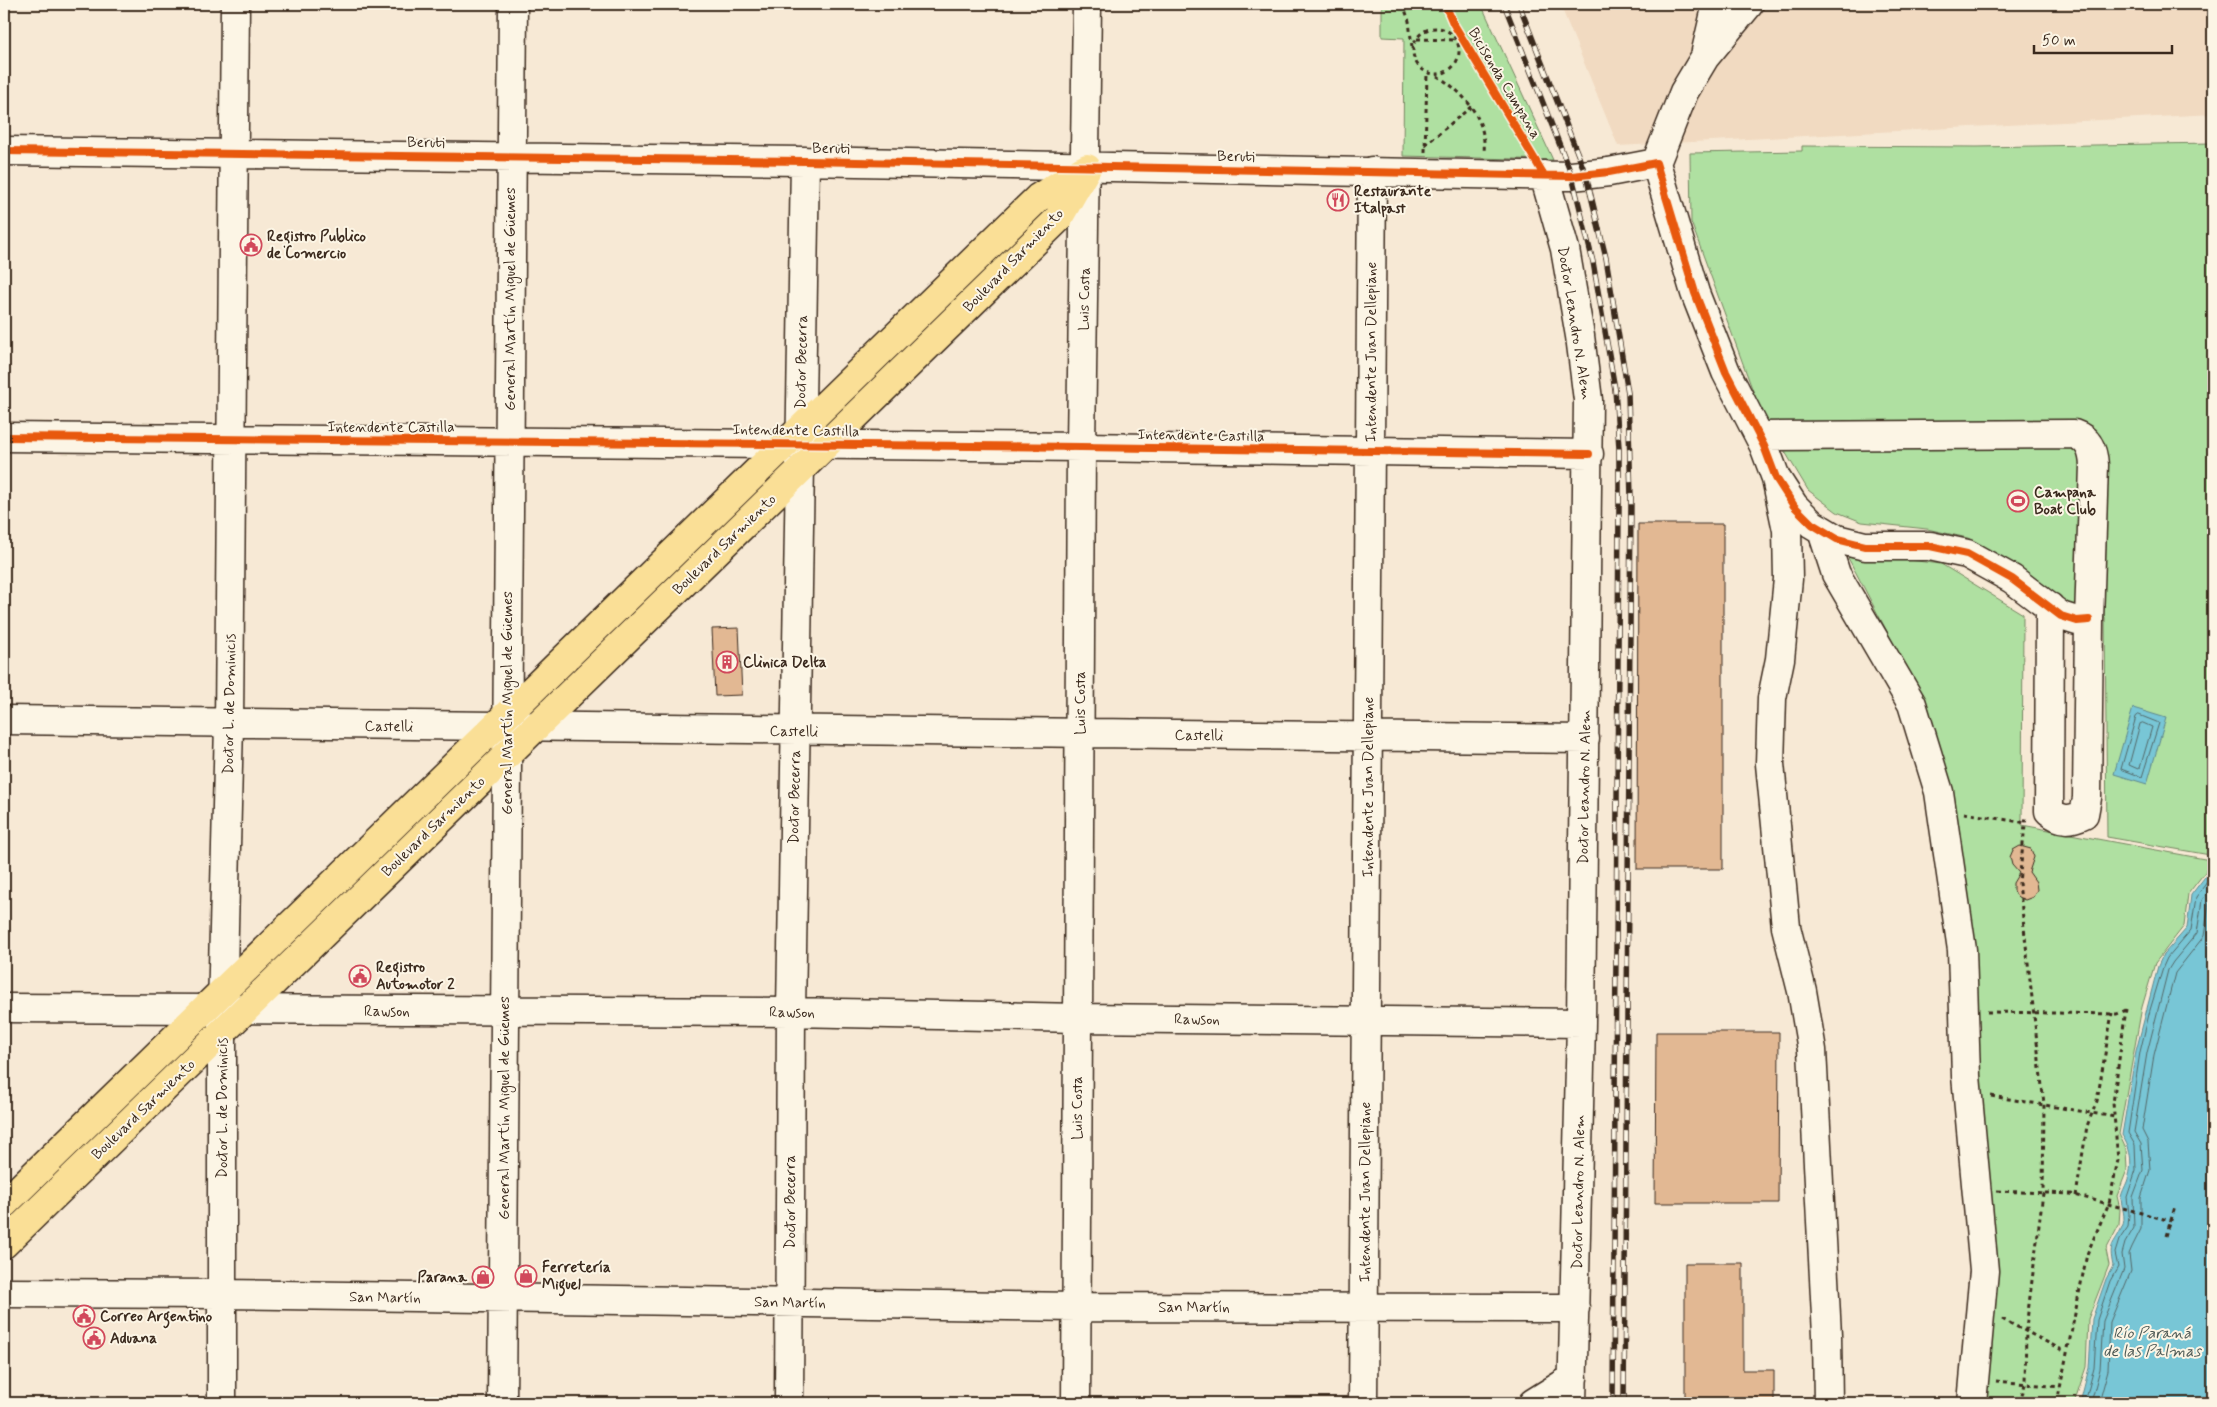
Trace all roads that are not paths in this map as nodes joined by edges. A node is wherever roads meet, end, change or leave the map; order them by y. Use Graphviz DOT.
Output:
graph roads {
  1 [pos="235,4"];
  2 [pos="513,4"];
  3 [pos="1087,4"];
  4 [pos="1718,4"];
  5 [pos="1749,4"];
  6 [pos="1705,57"];
  7 [pos="4,151"];
  8 [pos="234,153"];
  9 [pos="512,157"];
  10 [pos="805,161"];
  11 [pos="1656,163"];
  12 [pos="1086,168"];
  13 [pos="1372,171"];
  14 [pos="1544,175"];
  15 [pos="1759,436"];
  16 [pos="4,437"];
  17 [pos="232,440"];
  18 [pos="509,442"];
  19 [pos="802,446"];
  20 [pos="1081,447"];
  21 [pos="1370,451"];
  22 [pos="1588,454"];
  23 [pos="1776,478"];
  24 [pos="1822,531"];
  25 [pos="2050,607"];
  26 [pos="2089,620"];
  27 [pos="4,720"];
  28 [pos="503,723"];
  29 [pos="229,724"];
  30 [pos="534,728"];
  31 [pos="795,731"];
  32 [pos="1079,734"];
  33 [pos="1368,737"];
  34 [pos="1585,739"];
  35 [pos="507,754"];
  36 [pos="4,1008"];
  37 [pos="223,1011"];
  38 [pos="505,1011"];
  39 [pos="791,1012"];
  40 [pos="1078,1018"];
  41 [pos="1366,1021"];
  42 [pos="1581,1023"];
  43 [pos="4,1204"];
  44 [pos="4,1244"];
  45 [pos="4,1293"];
  46 [pos="222,1294"];
  47 [pos="503,1298"];
  48 [pos="789,1302"];
  49 [pos="1076,1307"];
  50 [pos="1364,1307"];
  51 [pos="1575,1308"];
  52 [pos="1573,1391"];
  53 [pos="1973,1391"];
  54 [pos="222,1403"];
  55 [pos="502,1403"];
  56 [pos="789,1403"];
  57 [pos="1076,1403"];
  58 [pos="1363,1403"];
  59 [pos="1532,1403"];
  60 [pos="1828,1403"];
  1 -- 8 [label="street, Doctor L. de Dominicis"];
  2 -- 9 [label="street, General Martín Miguel de Güemes"];
  3 -- 12 [label="street, Luis Costa"];
  4 -- 6 [label="street"];
  5 -- 6 [label="street"];
  6 -- 11 [label="street"];
  7 -- 8 [label="street, Beruti"];
  8 -- 9 [label="street, Beruti"];
  8 -- 17 [label="street, Doctor L. de Dominicis"];
  9 -- 10 [label="street, Beruti"];
  9 -- 18 [label="street, General Martín Miguel de Güemes"];
  10 -- 12 [label="street, Beruti"];
  10 -- 19 [label="street, Doctor Becerra"];
  11 -- 14 [label="street, Beruti"];
  11 -- 15 [label="street"];
  12 -- 13 [label="street, Beruti"];
  12 -- 19 [label="main road, Boulevard Sarmiento"];
  12 -- 20 [label="street, Luis Costa"];
  13 -- 14 [label="street, Beruti"];
  13 -- 21 [label="street, Intendente Juan Dellepiane"];
  14 -- 22 [label="street, Doctor Leandro N. Alem"];
  15 -- 23 [label="street"];
  15 -- 26 [label="street"];
  16 -- 17 [label="street, Intendente Castilla"];
  17 -- 18 [label="street, Intendente Castilla"];
  17 -- 29 [label="street, Doctor L. de Dominicis"];
  18 -- 19 [label="street, Intendente Castilla"];
  18 -- 28 [label="street, General Martín Miguel de Güemes"];
  19 -- 20 [label="street, Intendente Castilla"];
  19 -- 28 [label="main road, Boulevard Sarmiento"];
  19 -- 30 [label="main road, Boulevard Sarmiento"];
  19 -- 31 [label="street, Doctor Becerra"];
  20 -- 21 [label="street, Intendente Castilla"];
  20 -- 32 [label="street, Luis Costa"];
  21 -- 22 [label="street, Intendente Castilla"];
  21 -- 33 [label="street, Intendente Juan Dellepiane"];
  22 -- 34 [label="street, Doctor Leandro N. Alem"];
  23 -- 24 [label="street"];
  23 -- 60 [label="street"];
  24 -- 25 [label="street"];
  24 -- 53 [label="street"];
  25 -- 26 [label="street"];
  25 -- 26 [label="street"];
  27 -- 29 [label="street, Castelli"];
  28 -- 29 [label="street, Castelli"];
  28 -- 30 [label="street, Castelli"];
  28 -- 35 [label="street, General Martín Miguel de Güemes"];
  28 -- 37 [label="main road, Boulevard Sarmiento"];
  29 -- 37 [label="street, Doctor L. de Dominicis"];
  30 -- 31 [label="street, Castelli"];
  30 -- 35 [label="main road, Boulevard Sarmiento"];
  31 -- 32 [label="street, Castelli"];
  31 -- 39 [label="street, Doctor Becerra"];
  32 -- 33 [label="street, Castelli"];
  32 -- 40 [label="street, Luis Costa"];
  33 -- 34 [label="street, Castelli"];
  33 -- 41 [label="street, Intendente Juan Dellepiane"];
  34 -- 42 [label="street, Doctor Leandro N. Alem"];
  35 -- 37 [label="main road, Boulevard Sarmiento"];
  35 -- 38 [label="street, General Martín Miguel de Güemes"];
  36 -- 37 [label="street, Rawson"];
  37 -- 38 [label="street, Rawson"];
  37 -- 43 [label="main road, Boulevard Sarmiento"];
  37 -- 44 [label="main road, Boulevard Sarmiento"];
  37 -- 46 [label="street, Doctor L. de Dominicis"];
  38 -- 39 [label="street, Rawson"];
  38 -- 47 [label="street, General Martín Miguel de Güemes"];
  39 -- 40 [label="street, Rawson"];
  39 -- 48 [label="street, Doctor Becerra"];
  40 -- 41 [label="street, Rawson"];
  40 -- 49 [label="street, Luis Costa"];
  41 -- 42 [label="street, Rawson"];
  41 -- 50 [label="street, Intendente Juan Dellepiane"];
  42 -- 51 [label="street, Doctor Leandro N. Alem"];
  45 -- 46 [label="street, San Martín"];
  46 -- 47 [label="street, San Martín"];
  46 -- 54 [label="street, Doctor L. de Dominicis"];
  47 -- 48 [label="street, San Martín"];
  47 -- 55 [label="street, General Martín Miguel de Güemes"];
  48 -- 49 [label="street, San Martín"];
  48 -- 56 [label="street, Doctor Becerra"];
  49 -- 50 [label="street, San Martín"];
  49 -- 57 [label="street, Luis Costa"];
  50 -- 51 [label="street, San Martín"];
  50 -- 58 [label="street, Intendente Juan Dellepiane"];
  51 -- 52 [label="street, Doctor Leandro N. Alem"];
  52 -- 59 [label="street"];
}
